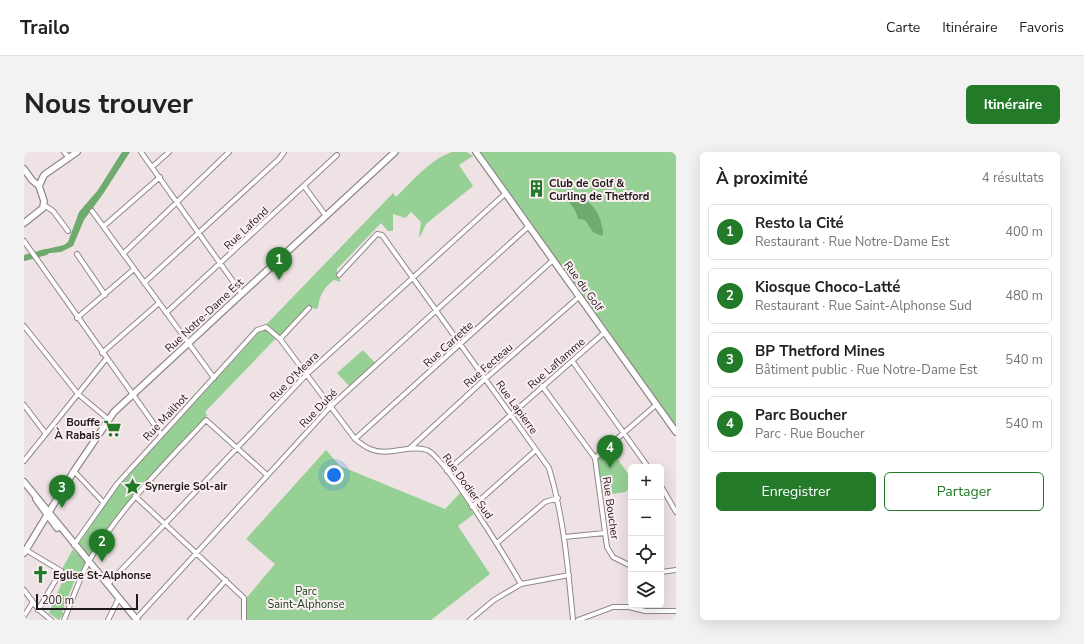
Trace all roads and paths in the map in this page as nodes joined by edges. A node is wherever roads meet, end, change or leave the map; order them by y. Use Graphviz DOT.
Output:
graph roads {
  1 [pos="64,152"];
  2 [pos="77,152"];
  3 [pos="142,152"];
  4 [pos="169,152"];
  5 [pos="284,152"];
  6 [pos="395,152"];
  7 [pos="476,152"];
  8 [pos="227,153"];
  9 [pos="337,155"];
  10 [pos="68,158"];
  11 [pos="152,167"];
  12 [pos="24,169"];
  13 [pos="160,177"];
  14 [pos="40,186"];
  15 [pos="304,186"];
  16 [pos="506,193"];
  17 [pos="177,203"];
  18 [pos="44,205"];
  19 [pos="92,211"];
  20 [pos="326,216"];
  21 [pos="24,223"];
  22 [pos="104,226"];
  23 [pos="529,226"];
  24 [pos="68,231"];
  25 [pos="199,233"];
  26 [pos="24,241"];
  27 [pos="77,254"];
  28 [pos="123,254"];
  29 [pos="553,260"];
  30 [pos="220,263"];
  31 [pos="134,269"];
  32 [pos="339,275"];
  33 [pos="413,278"];
  34 [pos="144,283"];
  35 [pos="242,294"];
  36 [pos="105,295"];
  37 [pos="580,296"];
  38 [pos="159,303"];
  39 [pos="309,308"];
  40 [pos="436,310"];
  41 [pos="166,313"];
  42 [pos="77,318"];
  43 [pos="24,326"];
  44 [pos="605,332"];
  45 [pos="280,339"];
  46 [pos="188,344"];
  47 [pos="460,345"];
  48 [pos="102,353"];
  49 [pos="106,359"];
  50 [pos="573,362"];
  51 [pos="307,374"];
  52 [pos="214,378"];
  53 [pos="485,379"];
  54 [pos="542,386"];
  55 [pos="78,394"];
  56 [pos="133,396"];
  57 [pos="657,404"];
  58 [pos="24,405"];
  59 [pos="331,406"];
  60 [pos="511,414"];
  61 [pos="108,419"];
  62 [pos="676,432"];
  63 [pos="625,433"];
  64 [pos="46,434"];
  65 [pos="161,434"];
  66 [pos="355,439"];
  67 [pos="238,448"];
  68 [pos="410,448"];
  69 [pos="536,450"];
  70 [pos="595,458"];
  71 [pos="24,461"];
  72 [pos="646,464"];
  73 [pos="74,471"];
  74 [pos="447,471"];
  75 [pos="267,475"];
  76 [pos="24,482"];
  77 [pos="664,491"];
  78 [pos="135,496"];
  79 [pos="558,498"];
  80 [pos="103,502"];
  81 [pos="472,507"];
  82 [pos="676,512"];
  83 [pos="48,513"];
  84 [pos="166,524"];
  85 [pos="605,532"];
  86 [pos="564,537"];
  87 [pos="497,543"];
  88 [pos="74,545"];
  89 [pos="25,552"];
  90 [pos="196,552"];
  91 [pos="88,562"];
  92 [pos="628,564"];
  93 [pos="676,570"];
  94 [pos="664,572"];
  95 [pos="569,574"];
  96 [pos="226,580"];
  97 [pos="108,584"];
  98 [pos="521,584"];
  99 [pos="24,590"];
  100 [pos="119,598"];
  101 [pos="33,602"];
  102 [pos="38,610"];
  103 [pos="676,611"];
  104 [pos="24,616"];
  105 [pos="51,620"];
  106 [pos="64,620"];
  107 [pos="108,620"];
  108 [pos="137,620"];
  109 [pos="190,620"];
  110 [pos="244,620"];
  111 [pos="470,620"];
  112 [pos="572,620"];
  113 [pos="578,620"];
  1 -- 10 [label="street"];
  2 -- 10 [label="street"];
  3 -- 11 [label="street"];
  4 -- 11 [label="street"];
  5 -- 25 [label="street"];
  6 -- 20 [label="street, Rue Notre-Dame Est"];
  7 -- 16 [label="street, Rue du Golf"];
  8 -- 17 [label="street"];
  9 -- 15 [label="street, Rue Lafond"];
  10 -- 14 [label="street"];
  11 -- 13 [label="street"];
  12 -- 14 [label="street"];
  13 -- 17 [label="street"];
  13 -- 22 [label="street"];
  14 -- 18 [label="street"];
  15 -- 20 [label="street"];
  15 -- 30 [label="street, Rue Lafond"];
  16 -- 23 [label="street, Rue du Golf"];
  16 -- 33 [label="street, Rue O'Meara"];
  17 -- 25 [label="street"];
  17 -- 28 [label="street"];
  18 -- 21 [label="street"];
  18 -- 24 [label="street"];
  19 -- 22 [label="street"];
  20 -- 35 [label="street, Rue Notre-Dame Est"];
  22 -- 28 [label="street"];
  23 -- 29 [label="street, Rue du Golf"];
  23 -- 40 [label="street, Rue Dubé"];
  25 -- 30 [label="street"];
  25 -- 34 [label="street"];
  26 -- 42 [label="street"];
  27 -- 36 [label="street"];
  28 -- 31 [label="street"];
  29 -- 37 [label="street, Rue du Golf"];
  29 -- 47 [label="street, Rue Carrette"];
  30 -- 35 [label="street"];
  30 -- 41 [label="street, Rue Lafond"];
  31 -- 34 [label="street"];
  31 -- 36 [label="street"];
  32 -- 33 [label="street, Rue Lapierre"];
  33 -- 40 [label="street, Rue Lapierre"];
  33 -- 51 [label="street, Rue O'Meara"];
  34 -- 38 [label="street"];
  35 -- 46 [label="street, Rue Notre-Dame Est"];
  36 -- 42 [label="street"];
  37 -- 44 [label="street, Rue du Golf"];
  37 -- 53 [label="street, Rue Fecteau"];
  38 -- 41 [label="street"];
  38 -- 48 [label="street"];
  39 -- 45 [label="street"];
  40 -- 47 [label="street, Rue Lapierre"];
  40 -- 59 [label="street, Rue Dubé"];
  41 -- 46 [label="street"];
  42 -- 48 [label="street"];
  43 -- 55 [label="street"];
  44 -- 50 [label="street, Rue Laflamme"];
  44 -- 57 [label="street, Rue du Golf"];
  45 -- 51 [label="street, Rue Dodier Sud"];
  45 -- 52 [label="street, Rue Mailhot"];
  46 -- 52 [label="street"];
  46 -- 56 [label="street, Rue Notre-Dame Est"];
  47 -- 53 [label="street, Rue Lapierre"];
  47 -- 66 [label="street, Rue Carrette"];
  48 -- 49 [label="street"];
  49 -- 55 [label="street"];
  49 -- 56 [label="street"];
  50 -- 54 [label="street, Rue Laflamme"];
  50 -- 63 [label="street"];
  51 -- 59 [label="street, Rue Dodier Sud"];
  51 -- 67 [label="street, Rue O'Meara"];
  52 -- 65 [label="street, Rue Mailhot"];
  53 -- 60 [label="street, Rue Lapierre"];
  53 -- 68 [label="street, Rue Fecteau"];
  54 -- 60 [label="street, Rue Laflamme"];
  54 -- 70 [label="street, Rue Boucher"];
  55 -- 61 [label="street"];
  55 -- 64 [label="street"];
  56 -- 61 [label="street, Rue Notre-Dame Est"];
  56 -- 65 [label="street"];
  57 -- 62 [label="street, Rue du Golf"];
  57 -- 63 [label="street"];
  58 -- 64 [label="street"];
  59 -- 66 [label="street, Rue Dodier Sud"];
  59 -- 75 [label="street, Rue Dubé"];
  60 -- 69 [label="street, Rue Lapierre"];
  60 -- 74 [label="street, Rue Laflamme"];
  61 -- 73 [label="street, Rue Notre-Dame Est"];
  63 -- 70 [label="street"];
  63 -- 72 [label="street"];
  64 -- 71 [label="street"];
  65 -- 80 [label="street, Rue Mailhot"];
  66 -- 68 [label="street, Rue Dodier Sud"];
  67 -- 75 [label="street"];
  67 -- 78 [label="street"];
  67 -- 84 [label="street, Rue O'Meara"];
  68 -- 74 [label="street, Rue Dodier Sud"];
  69 -- 79 [label="street, Rue Lapierre"];
  69 -- 81 [label="street"];
  70 -- 85 [label="street, Rue Boucher"];
  73 -- 80 [label="street"];
  73 -- 83 [label="street, Rue Notre-Dame Est"];
  74 -- 81 [label="street, Rue Dodier Sud"];
  75 -- 90 [label="street, Rue Dubé"];
  76 -- 83 [label="street"];
  77 -- 82 [label="street"];
  78 -- 84 [label="street"];
  78 -- 91 [label="street"];
  79 -- 86 [label="street, Rue Lapierre"];
  79 -- 87 [label="street"];
  80 -- 88 [label="street, Rue Mailhot"];
  81 -- 87 [label="street, Rue Dodier Sud"];
  83 -- 88 [label="street"];
  83 -- 89 [label="street, Rue Notre-Dame Est"];
  84 -- 90 [label="street"];
  84 -- 97 [label="street, Rue O'Meara"];
  85 -- 86 [label="street"];
  85 -- 92 [label="street, Rue Boucher"];
  86 -- 95 [label="street, Rue Lapierre"];
  87 -- 98 [label="street, Rue Dodier Sud"];
  88 -- 91 [label="street"];
  89 -- 102 [label="street"];
  90 -- 96 [label="street"];
  90 -- 108 [label="street, Rue Dubé"];
  91 -- 97 [label="street"];
  91 -- 106 [label="street"];
  93 -- 94 [label="street"];
  95 -- 98 [label="street"];
  95 -- 112 [label="street, Rue Lapierre"];
  96 -- 109 [label="street"];
  96 -- 110 [label="street"];
  97 -- 100 [label="street"];
  98 -- 111 [label="street"];
  99 -- 101 [label="street"];
  100 -- 107 [label="street"];
  100 -- 108 [label="street"];
  101 -- 102 [label="street"];
  101 -- 104 [label="street"];
  102 -- 105 [label="street"];
  103 -- 113 [label="street"];
}
